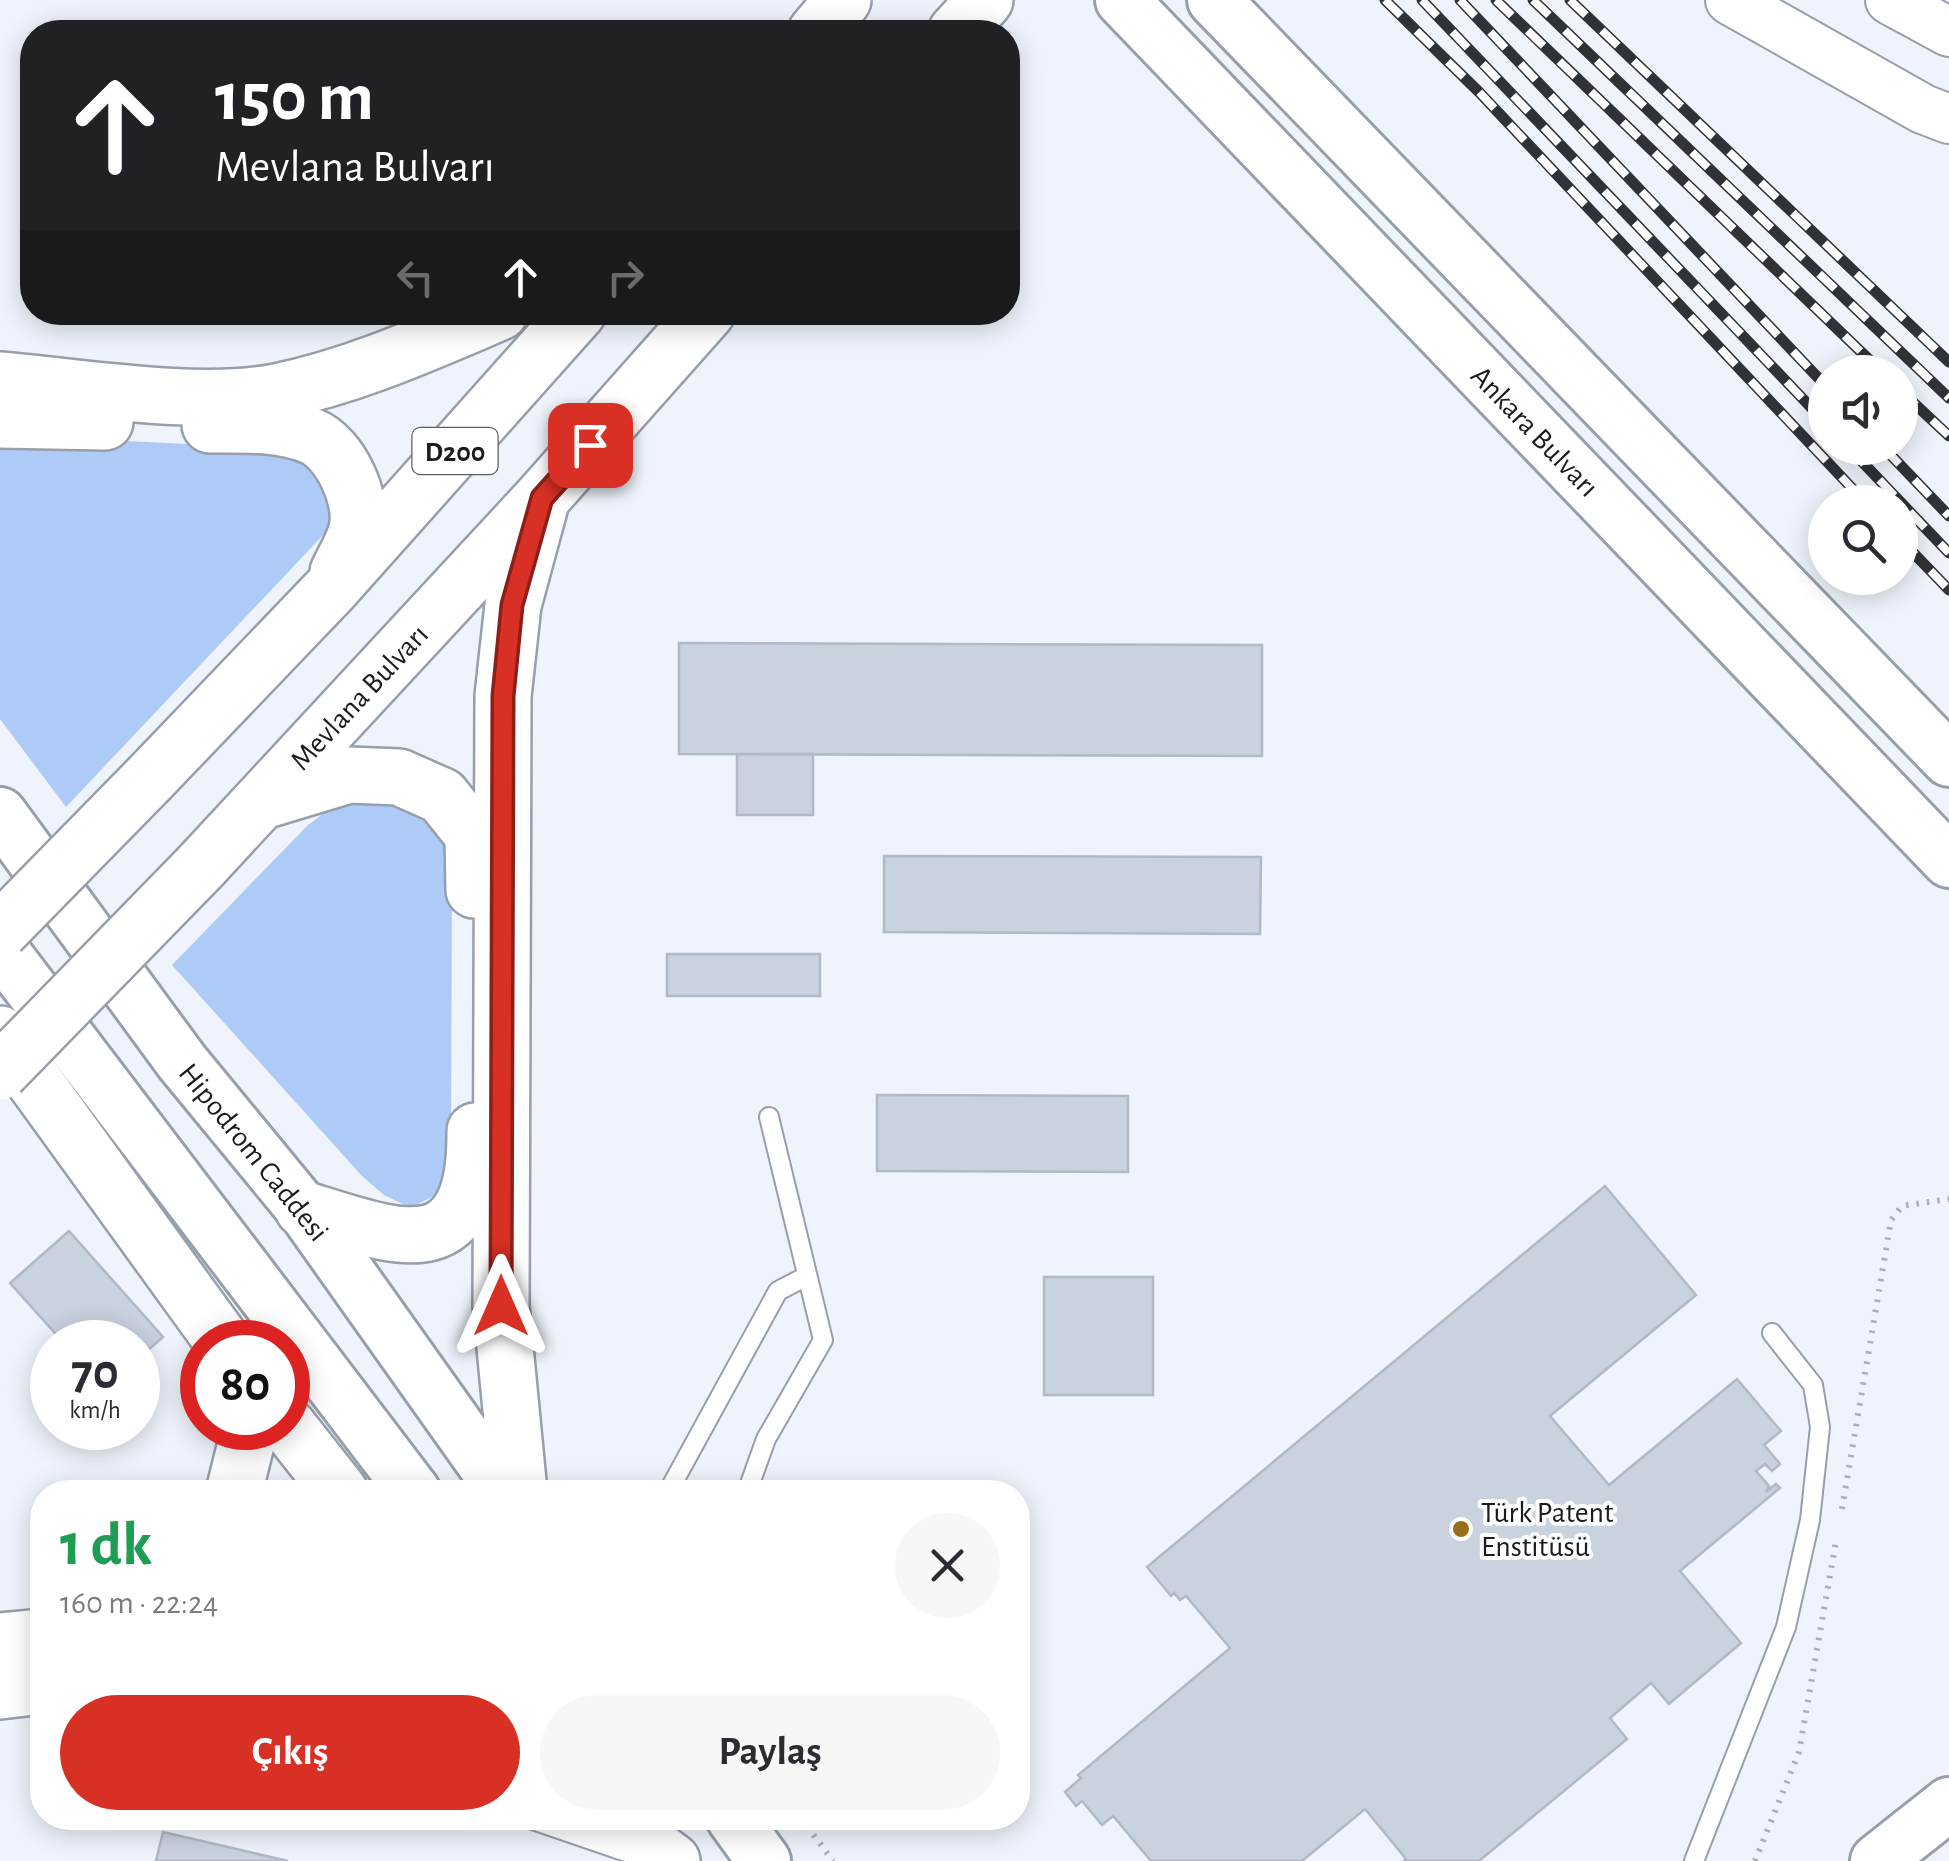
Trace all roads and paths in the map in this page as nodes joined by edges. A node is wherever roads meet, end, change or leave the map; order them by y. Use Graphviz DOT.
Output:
graph roads {
  1 [pos="843,0"];
  2 [pos="985,0"];
  3 [pos="1122,0"];
  4 [pos="1214,0"];
  5 [pos="1730,0"];
  6 [pos="1890,0"];
  7 [pos="826,20"];
  8 [pos="967,20"];
  9 [pos="1949,32"];
  10 [pos="1949,119"];
  11 [pos="470,325"];
  12 [pos="566,325"];
  13 [pos="695,325"];
  14 [pos="0,380"];
  15 [pos="0,420"];
  16 [pos="542,498"];
  17 [pos="331,589"];
  18 [pos="1949,760"];
  19 [pos="263,801"];
  20 [pos="0,814"];
  21 [pos="1949,861"];
  22 [pos="0,931"];
  23 [pos="0,948"];
  24 [pos="0,1034"];
  25 [pos="0,1072"];
  26 [pos="769,1117"];
  27 [pos="303,1209"];
  28 [pos="807,1276"];
  29 [pos="207,1320"];
  30 [pos="1772,1332"];
  31 [pos="244,1450"];
  32 [pos="307,1450"];
  33 [pos="237,1480"];
  34 [pos="331,1480"];
  35 [pos="405,1480"];
  36 [pos="495,1480"];
  37 [pos="519,1480"];
  38 [pos="675,1480"];
  39 [pos="751,1480"];
  40 [pos="30,1638"];
  41 [pos="0,1641"];
  42 [pos="1949,1804"];
  43 [pos="562,1830"];
  44 [pos="631,1830"];
  45 [pos="647,1830"];
  46 [pos="655,1830"];
  47 [pos="742,1830"];
  48 [pos="811,1830"];
  49 [pos="654,1861"];
  50 [pos="676,1861"];
  51 [pos="764,1861"];
  52 [pos="833,1861"];
  53 [pos="1694,1861"];
  54 [pos="1877,1861"];
  1 -- 7 [label="highway"];
  2 -- 8 [label="highway"];
  3 -- 21 [label="main road, Ankara Bulvarı"];
  4 -- 18 [label="main road"];
  5 -- 10 [label="main road"];
  6 -- 9 [label="main road"];
  11 -- 14 [label="highway"];
  12 -- 17 [label="highway, D200"];
  13 -- 16 [label="highway, Mevlana Bulvarı"];
  15 -- 17 [label="highway"];
  16 -- 19 [label="highway, Mevlana Bulvarı"];
  16 -- 37 [label="highway"];
  17 -- 22 [label="highway, D200, bridge"];
  19 -- 25 [label="highway, Mevlana Bulvarı, bridge"];
  19 -- 27 [label="highway"];
  20 -- 27 [label="main road, Hipodrom Caddesi"];
  23 -- 35 [label="main road"];
  24 -- 29 [label="highway"];
  26 -- 28 [label="lane"];
  27 -- 36 [label="main road, Hipodrom Caddesi"];
  28 -- 38 [label="lane"];
  28 -- 39 [label="lane"];
  30 -- 53 [label="lane"];
  31 -- 33 [label="highway"];
  32 -- 34 [label="highway"];
  40 -- 41 [label="highway"];
  42 -- 54 [label="main road"];
  43 -- 49 [label="lane"];
  44 -- 50 [label="highway"];
  45 -- 50 [label="highway"];
  46 -- 50 [label="main road"];
  47 -- 51 [label="main road"];
  48 -- 52 [label="path"];
}
